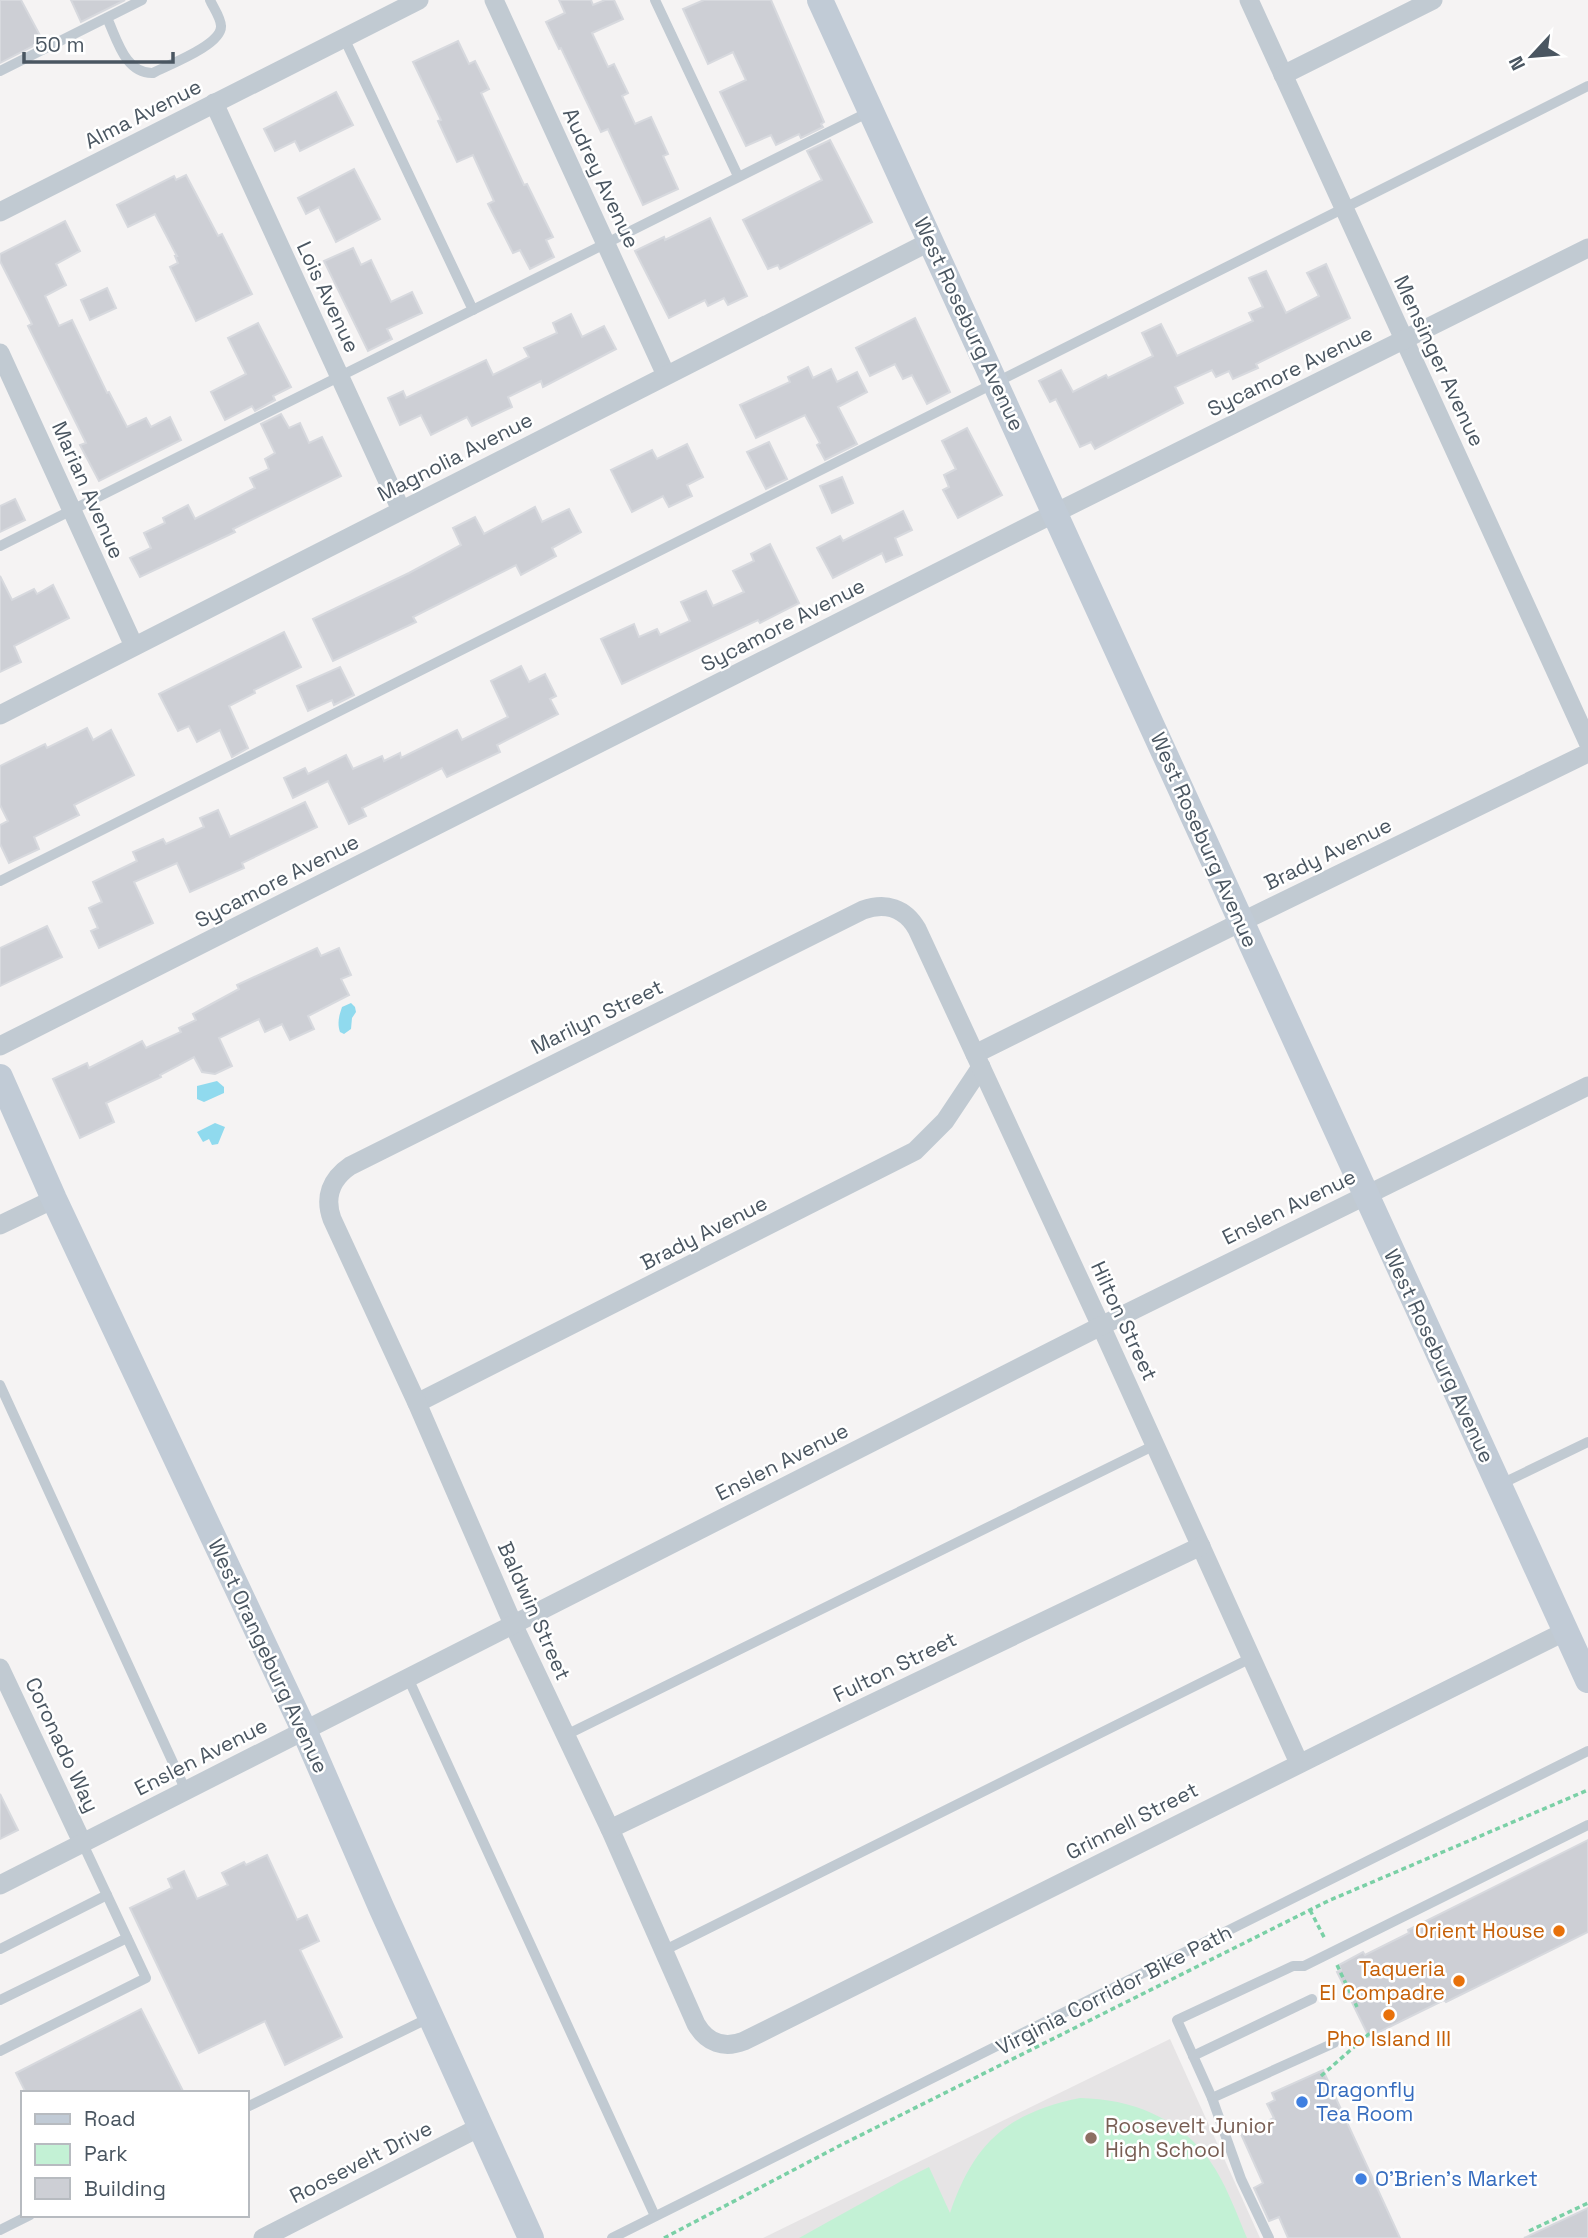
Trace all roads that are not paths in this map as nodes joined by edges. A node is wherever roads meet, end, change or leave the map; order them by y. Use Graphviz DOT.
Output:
graph roads {
  1 [pos="142,0"];
  2 [pos="210,0"];
  3 [pos="419,0"];
  4 [pos="494,0"];
  5 [pos="655,0"];
  6 [pos="820,0"];
  7 [pos="1249,0"];
  8 [pos="1433,0"];
  9 [pos="107,18"];
  10 [pos="344,38"];
  11 [pos="0,71"];
  12 [pos="1283,75"];
  13 [pos="1588,86"];
  14 [pos="214,103"];
  15 [pos="871,111"];
  16 [pos="738,176"];
  17 [pos="1344,208"];
  18 [pos="0,212"];
  19 [pos="930,241"];
  20 [pos="606,245"];
  21 [pos="1588,248"];
  22 [pos="473,310"];
  23 [pos="1405,340"];
  24 [pos="0,353"];
  25 [pos="666,375"];
  26 [pos="340,376"];
  27 [pos="995,383"];
  28 [pos="71,509"];
  29 [pos="401,510"];
  30 [pos="1055,513"];
  31 [pos="0,546"];
  32 [pos="134,646"];
  33 [pos="0,715"];
  34 [pos="1588,742"];
  35 [pos="1588,753"];
  36 [pos="0,881"];
  37 [pos="894,908"];
  38 [pos="1241,922"];
  39 [pos="0,1046"];
  40 [pos="978,1061"];
  41 [pos="0,1077"];
  42 [pos="1588,1086"];
  43 [pos="330,1188"];
  44 [pos="1365,1195"];
  45 [pos="54,1199"];
  46 [pos="0,1224"];
  47 [pos="1101,1326"];
  48 [pos="0,1385"];
  49 [pos="417,1403"];
  50 [pos="1588,1442"];
  51 [pos="1155,1444"];
  52 [pos="1499,1485"];
  53 [pos="1201,1546"];
  54 [pos="513,1624"];
  55 [pos="1566,1631"];
  56 [pos="1251,1658"];
  57 [pos="0,1668"];
  58 [pos="408,1678"];
  59 [pos="1588,1680"];
  60 [pos="304,1730"];
  61 [pos="566,1735"];
  62 [pos="1588,1751"];
  63 [pos="1299,1763"];
  64 [pos="186,1791"];
  65 [pos="1588,1825"];
  66 [pos="610,1829"];
  67 [pos="82,1842"];
  68 [pos="0,1885"];
  69 [pos="107,1895"];
  70 [pos="127,1938"];
  71 [pos="0,1949"];
  72 [pos="663,1951"];
  73 [pos="1312,1999"];
  74 [pos="0,2000"];
  75 [pos="430,2017"];
  76 [pos="716,2043"];
  77 [pos="1334,2043"];
  78 [pos="0,2051"];
  79 [pos="1193,2056"];
  80 [pos="1212,2098"];
  81 [pos="248,2107"];
  82 [pos="480,2127"];
  83 [pos="655,2216"];
  84 [pos="26,2217"];
  85 [pos="0,2230"];
  86 [pos="263,2238"];
  87 [pos="531,2238"];
  88 [pos="612,2238"];
  89 [pos="1269,2238"];
  1 -- 9 [label="lane"];
  2 -- 9 [label="lane"];
  3 -- 10 [label="street, Alma Avenue"];
  4 -- 20 [label="street, Audrey Avenue"];
  5 -- 16 [label="lane"];
  6 -- 15 [label="street, West Roseburg Avenue"];
  7 -- 12 [label="street, Mensinger Avenue"];
  8 -- 12 [label="street"];
  9 -- 11 [label="lane"];
  10 -- 14 [label="street, Alma Avenue"];
  10 -- 22 [label="lane"];
  12 -- 17 [label="street, Mensinger Avenue"];
  13 -- 17 [label="lane"];
  14 -- 18 [label="street, Alma Avenue"];
  14 -- 26 [label="street, Lois Avenue"];
  15 -- 16 [label="lane"];
  15 -- 19 [label="street, West Roseburg Avenue"];
  16 -- 20 [label="lane"];
  17 -- 23 [label="street, Mensinger Avenue"];
  17 -- 27 [label="lane"];
  19 -- 25 [label="street, Magnolia Avenue"];
  19 -- 27 [label="street, West Roseburg Avenue"];
  20 -- 22 [label="lane"];
  20 -- 25 [label="street, Audrey Avenue"];
  21 -- 23 [label="street, Sycamore Avenue"];
  22 -- 26 [label="lane"];
  23 -- 30 [label="street, Sycamore Avenue"];
  23 -- 34 [label="street, Mensinger Avenue"];
  24 -- 28 [label="street, Marian Avenue"];
  25 -- 29 [label="street, Magnolia Avenue"];
  26 -- 28 [label="lane"];
  26 -- 29 [label="street, Lois Avenue"];
  27 -- 30 [label="street, West Roseburg Avenue"];
  27 -- 36 [label="lane"];
  28 -- 31 [label="lane"];
  28 -- 32 [label="street, Marian Avenue"];
  29 -- 32 [label="street, Magnolia Avenue"];
  30 -- 38 [label="street, West Roseburg Avenue"];
  30 -- 39 [label="street, Sycamore Avenue"];
  32 -- 33 [label="street, Magnolia Avenue"];
  35 -- 38 [label="street, Brady Avenue"];
  37 -- 40 [label="street, Hilton Street"];
  37 -- 43 [label="street, Marilyn Street"];
  38 -- 40 [label="street, Brady Avenue"];
  38 -- 44 [label="street, West Roseburg Avenue"];
  40 -- 47 [label="street, Hilton Street"];
  40 -- 49 [label="street, Brady Avenue"];
  41 -- 45 [label="street, West Orangeburg Avenue"];
  42 -- 44 [label="street, Enslen Avenue"];
  43 -- 49 [label="street, Baldwin Street"];
  44 -- 47 [label="street, Enslen Avenue"];
  44 -- 52 [label="street, West Roseburg Avenue"];
  45 -- 46 [label="street"];
  45 -- 60 [label="street, West Orangeburg Avenue"];
  47 -- 51 [label="street, Hilton Street"];
  47 -- 54 [label="street, Enslen Avenue"];
  48 -- 64 [label="lane"];
  49 -- 54 [label="street, Baldwin Street"];
  50 -- 52 [label="lane"];
  51 -- 53 [label="street, Hilton Street"];
  51 -- 61 [label="lane"];
  52 -- 55 [label="street, West Roseburg Avenue"];
  53 -- 56 [label="street, Hilton Street"];
  53 -- 66 [label="street, Fulton Street"];
  54 -- 58 [label="street, Enslen Avenue"];
  54 -- 61 [label="street, Baldwin Street"];
  55 -- 59 [label="street, West Roseburg Avenue"];
  55 -- 63 [label="street, Grinnell Street"];
  56 -- 63 [label="street, Hilton Street"];
  56 -- 72 [label="lane"];
  57 -- 67 [label="street, Coronado Way"];
  58 -- 60 [label="street, Enslen Avenue"];
  58 -- 83 [label="lane"];
  60 -- 64 [label="street, Enslen Avenue"];
  60 -- 75 [label="street, West Orangeburg Avenue"];
  61 -- 66 [label="street, Baldwin Street"];
  62 -- 83 [label="lane"];
  63 -- 76 [label="street, Grinnell Street"];
  64 -- 67 [label="street, Enslen Avenue"];
  65 -- 79 [label="lane"];
  66 -- 72 [label="street, Baldwin Street"];
  67 -- 68 [label="street, Enslen Avenue"];
  67 -- 69 [label="lane"];
  69 -- 70 [label="lane"];
  69 -- 71 [label="lane"];
  70 -- 74 [label="lane"];
  70 -- 78 [label="lane"];
  72 -- 76 [label="street, Baldwin Street"];
  73 -- 79 [label="lane"];
  75 -- 81 [label="lane"];
  75 -- 82 [label="street, West Orangeburg Avenue"];
  77 -- 80 [label="lane"];
  79 -- 80 [label="lane"];
  80 -- 89 [label="lane"];
  82 -- 86 [label="street, Roosevelt Drive"];
  82 -- 87 [label="street, West Orangeburg Avenue"];
  83 -- 88 [label="lane"];
  84 -- 85 [label="lane"];
}
